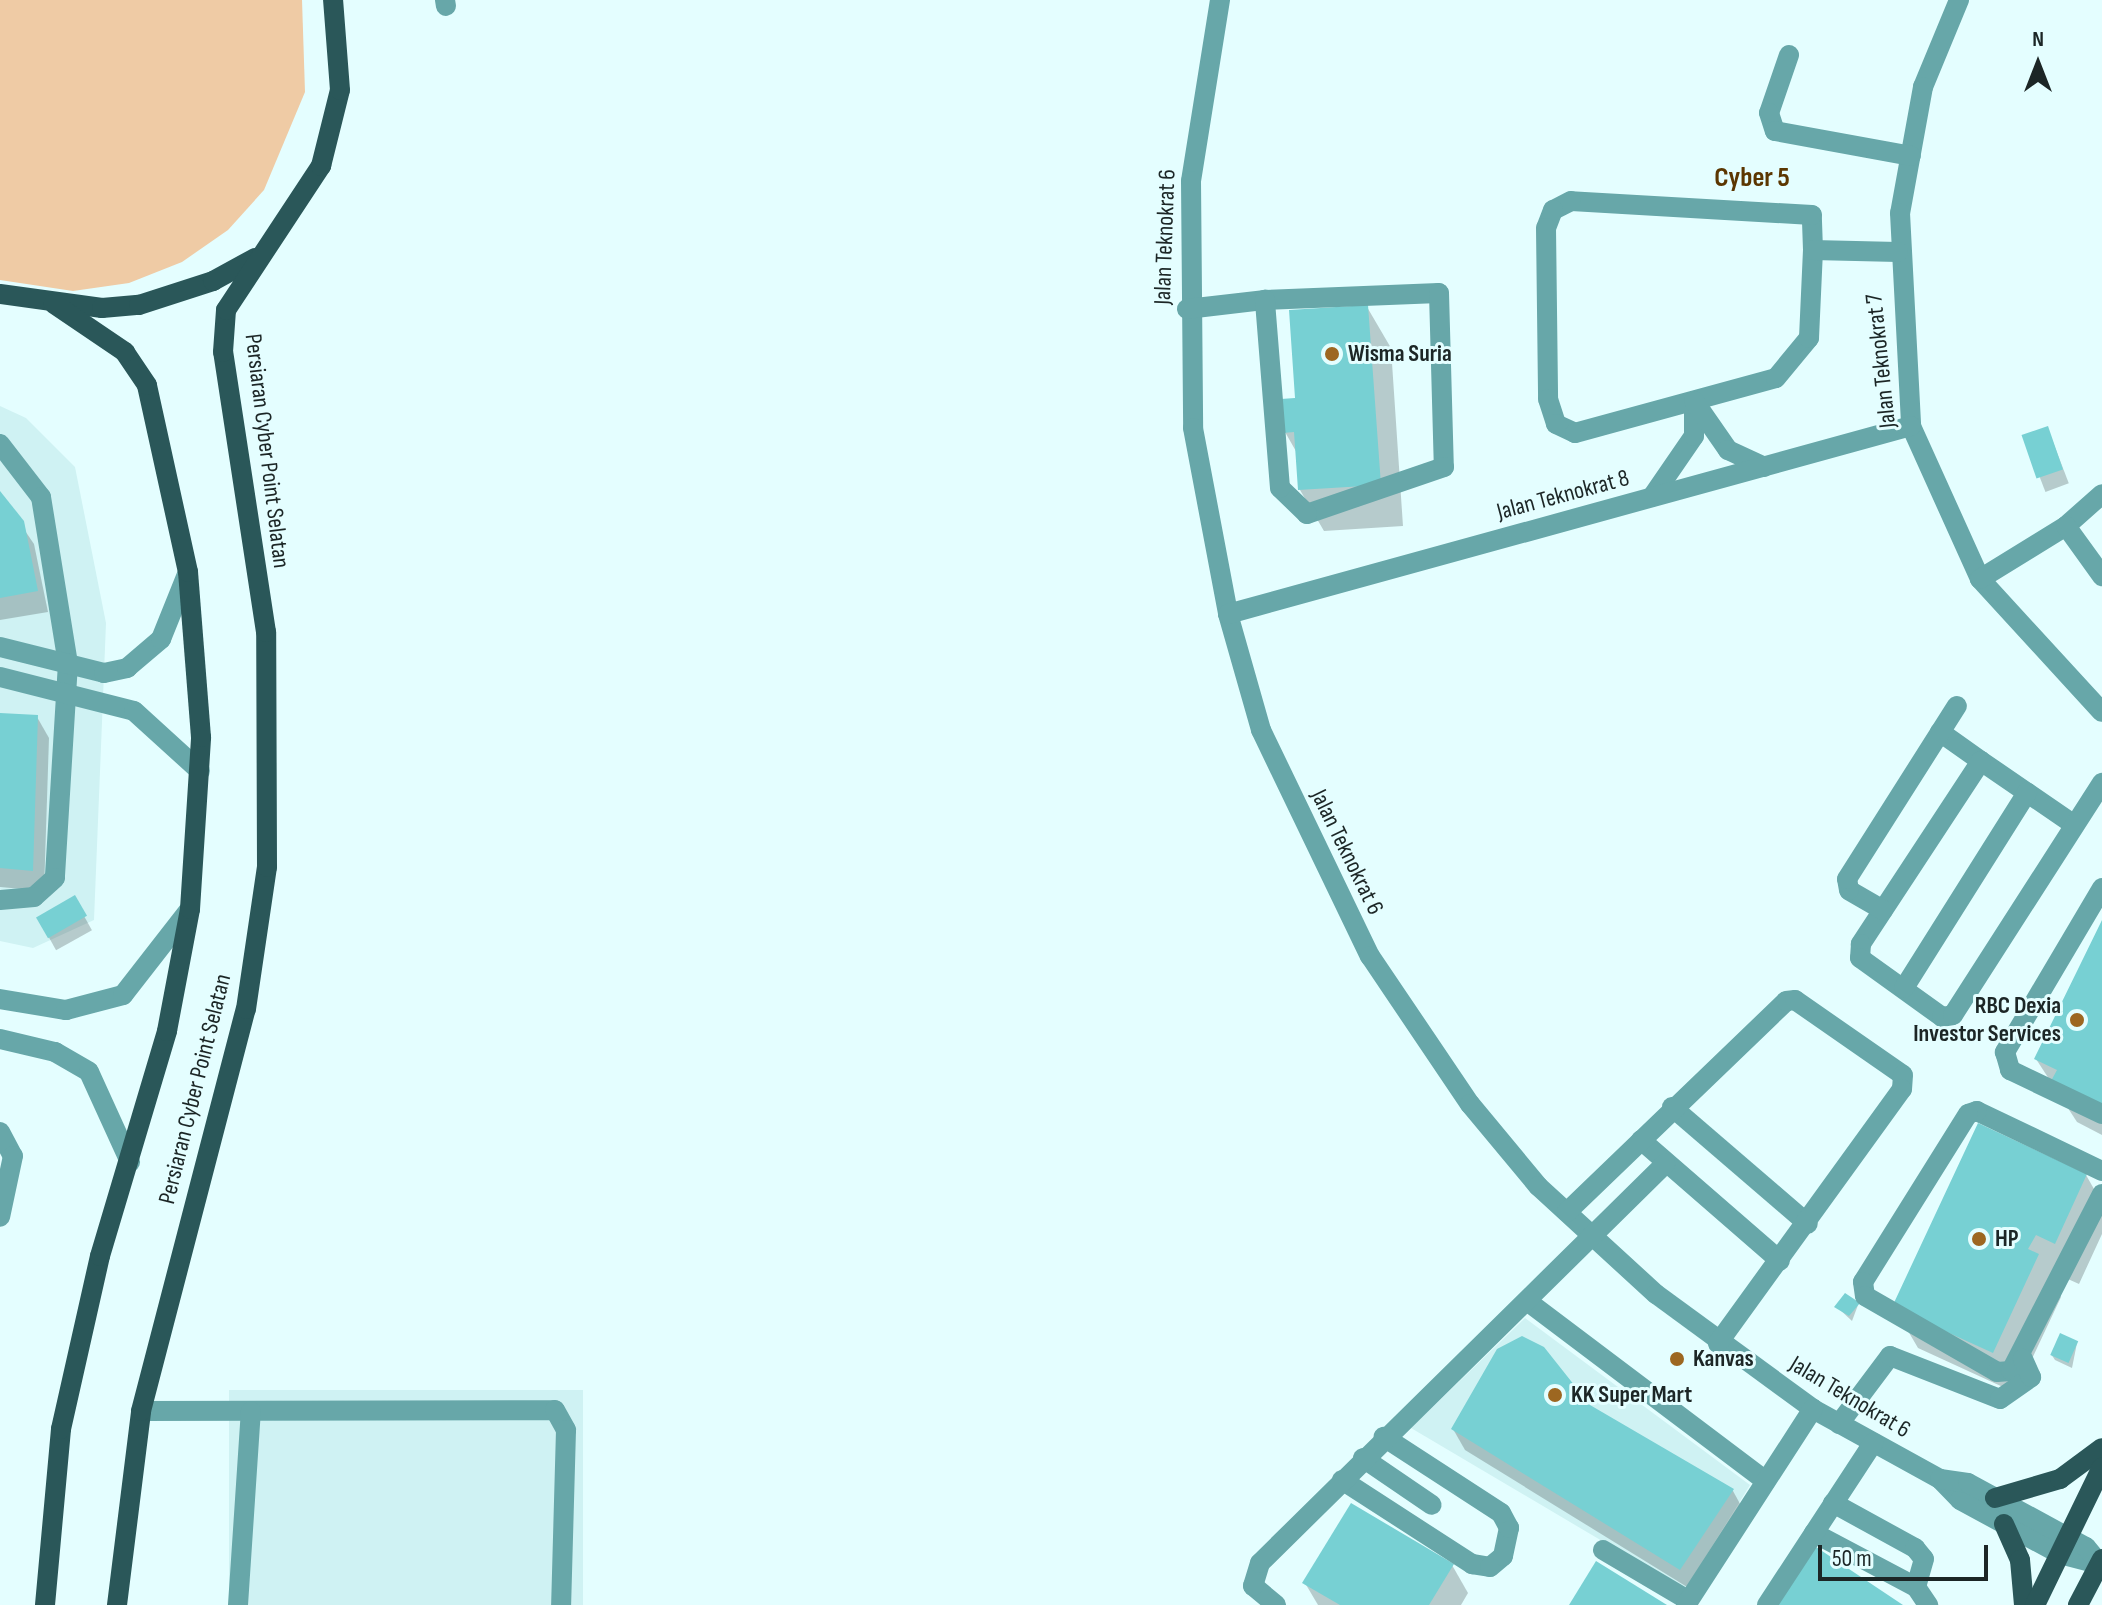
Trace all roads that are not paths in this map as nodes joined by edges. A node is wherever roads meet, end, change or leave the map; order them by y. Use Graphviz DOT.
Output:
graph roads {
  1 [pos="1220,0"];
  2 [pos="1959,0"];
  3 [pos="336,3"];
  4 [pos="1789,55"];
  5 [pos="1911,156"];
  6 [pos="1813,250"];
  7 [pos="1898,252"];
  8 [pos="259,256"];
  9 [pos="4,297"];
  10 [pos="1265,300"];
  11 [pos="54,304"];
  12 [pos="1187,309"];
  13 [pos="1694,401"];
  14 [pos="1911,426"];
  15 [pos="0,444"];
  16 [pos="1764,467"];
  17 [pos="2102,494"];
  18 [pos="1652,497"];
  19 [pos="2066,526"];
  20 [pos="188,572"];
  21 [pos="2102,576"];
  22 [pos="1980,579"];
  23 [pos="1228,614"];
  24 [pos="0,647"];
  25 [pos="68,663"];
  26 [pos="0,677"];
  27 [pos="67,691"];
  28 [pos="1957,706"];
  29 [pos="2102,712"];
  30 [pos="1940,732"];
  31 [pos="1981,761"];
  32 [pos="200,771"];
  33 [pos="2102,783"];
  34 [pos="2027,793"];
  35 [pos="2073,824"];
  36 [pos="2102,888"];
  37 [pos="0,900"];
  38 [pos="190,909"];
  39 [pos="1883,910"];
  40 [pos="1904,988"];
  41 [pos="0,999"];
  42 [pos="0,1039"];
  43 [pos="1672,1107"];
  44 [pos="2102,1114"];
  45 [pos="0,1132"];
  46 [pos="1641,1140"];
  47 [pos="130,1162"];
  48 [pos="1665,1164"];
  49 [pos="2102,1171"];
  50 [pos="2102,1194"];
  51 [pos="1567,1212"];
  52 [pos="0,1217"];
  53 [pos="1808,1224"];
  54 [pos="1595,1238"];
  55 [pos="1780,1261"];
  56 [pos="1527,1301"];
  57 [pos="1718,1343"];
  58 [pos="2023,1359"];
  59 [pos="1813,1409"];
  60 [pos="141,1411"];
  61 [pos="251,1411"];
  62 [pos="1839,1424"];
  63 [pos="1384,1437"];
  64 [pos="1873,1443"];
  65 [pos="2102,1448"];
  66 [pos="1363,1458"];
  67 [pos="2102,1467"];
  68 [pos="1940,1479"];
  69 [pos="1342,1480"];
  70 [pos="1766,1481"];
  71 [pos="1995,1498"];
  72 [pos="1833,1503"];
  73 [pos="1432,1505"];
  74 [pos="2004,1524"];
  75 [pos="1814,1533"];
  76 [pos="2064,1546"];
  77 [pos="1603,1550"];
  78 [pos="2101,1563"];
  79 [pos="1916,1587"];
  80 [pos="1687,1603"];
  81 [pos="45,1605"];
  82 [pos="117,1605"];
  83 [pos="238,1605"];
  84 [pos="561,1605"];
  85 [pos="1276,1605"];
  86 [pos="1767,1605"];
  87 [pos="1928,1605"];
  88 [pos="2024,1605"];
  89 [pos="2035,1605"];
  90 [pos="2078,1605"];
  1 -- 12 [label="street, Jalan Teknokrat 6"];
  2 -- 5 [label="street, Jalan Teknokrat 7"];
  3 -- 8 [label="main road, Persiaran Cyber Point Selatan"];
  4 -- 5 [label="street"];
  5 -- 7 [label="street, Jalan Teknokrat 7"];
  6 -- 7 [label="street"];
  6 -- 13 [label="street"];
  6 -- 13 [label="street"];
  7 -- 14 [label="street, Jalan Teknokrat 7"];
  8 -- 11 [label="main road"];
  8 -- 60 [label="main road, Persiaran Cyber Point Selatan"];
  9 -- 11 [label="main road"];
  10 -- 10 [label="street"];
  10 -- 12 [label="street"];
  11 -- 20 [label="main road, Persiaran Cyber Point Selatan"];
  12 -- 23 [label="street, Jalan Teknokrat 6"];
  13 -- 16 [label="street"];
  13 -- 18 [label="street"];
  14 -- 16 [label="street, Jalan Teknokrat 8"];
  14 -- 22 [label="street, Jalan Teknokrat 7"];
  15 -- 25 [label="street"];
  16 -- 18 [label="street, Jalan Teknokrat 8"];
  17 -- 19 [label="street"];
  18 -- 23 [label="street, Jalan Teknokrat 8"];
  19 -- 21 [label="street"];
  19 -- 22 [label="street"];
  20 -- 25 [label="street"];
  20 -- 32 [label="main road, Persiaran Cyber Point Selatan"];
  22 -- 29 [label="street, Jalan Teknokrat 7"];
  23 -- 51 [label="street, Jalan Teknokrat 6"];
  24 -- 25 [label="street"];
  25 -- 27 [label="street"];
  26 -- 27 [label="street"];
  27 -- 32 [label="street"];
  27 -- 37 [label="street"];
  28 -- 30 [label="street"];
  30 -- 31 [label="street"];
  30 -- 39 [label="street"];
  31 -- 34 [label="street"];
  31 -- 39 [label="street"];
  32 -- 38 [label="main road, Persiaran Cyber Point Selatan"];
  33 -- 35 [label="street"];
  34 -- 35 [label="street"];
  34 -- 40 [label="street"];
  35 -- 40 [label="street"];
  36 -- 44 [label="street"];
  38 -- 41 [label="street"];
  38 -- 47 [label="main road, Persiaran Cyber Point Selatan"];
  39 -- 40 [label="street"];
  42 -- 47 [label="street"];
  43 -- 46 [label="street"];
  43 -- 53 [label="street"];
  43 -- 53 [label="street"];
  45 -- 52 [label="street"];
  46 -- 48 [label="street"];
  46 -- 51 [label="street"];
  47 -- 81 [label="main road, Persiaran Cyber Point Selatan"];
  48 -- 54 [label="street"];
  48 -- 55 [label="street"];
  49 -- 58 [label="street"];
  50 -- 58 [label="street"];
  51 -- 54 [label="street, Jalan Teknokrat 6"];
  53 -- 55 [label="street"];
  54 -- 56 [label="street"];
  54 -- 57 [label="street, Jalan Teknokrat 6"];
  55 -- 57 [label="street"];
  56 -- 63 [label="street"];
  56 -- 70 [label="street"];
  57 -- 59 [label="street, Jalan Teknokrat 6"];
  58 -- 62 [label="street"];
  59 -- 62 [label="street, Jalan Teknokrat 6"];
  59 -- 70 [label="street"];
  60 -- 61 [label="street"];
  60 -- 82 [label="main road, Persiaran Cyber Point Selatan"];
  61 -- 83 [label="street"];
  61 -- 84 [label="street"];
  62 -- 64 [label="street, Jalan Teknokrat 6"];
  63 -- 66 [label="street"];
  63 -- 69 [label="street"];
  64 -- 68 [label="street, Jalan Teknokrat 6"];
  64 -- 72 [label="street"];
  65 -- 71 [label="main road"];
  66 -- 69 [label="street"];
  66 -- 73 [label="street"];
  67 -- 76 [label="main road"];
  68 -- 71 [label="street, Jalan Teknokrat 6"];
  68 -- 74 [label="street, Jalan Teknokrat 6"];
  69 -- 85 [label="street"];
  70 -- 80 [label="street"];
  71 -- 76 [label="street, Jalan Teknokrat 6"];
  72 -- 75 [label="street"];
  72 -- 79 [label="street"];
  74 -- 76 [label="street, Jalan Teknokrat 6"];
  74 -- 88 [label="main road"];
  75 -- 79 [label="street"];
  75 -- 86 [label="street"];
  76 -- 78 [label="street, Jalan Teknokrat 6"];
  76 -- 89 [label="main road"];
  77 -- 80 [label="street"];
  78 -- 90 [label="main road"];
  79 -- 87 [label="street"];
}
